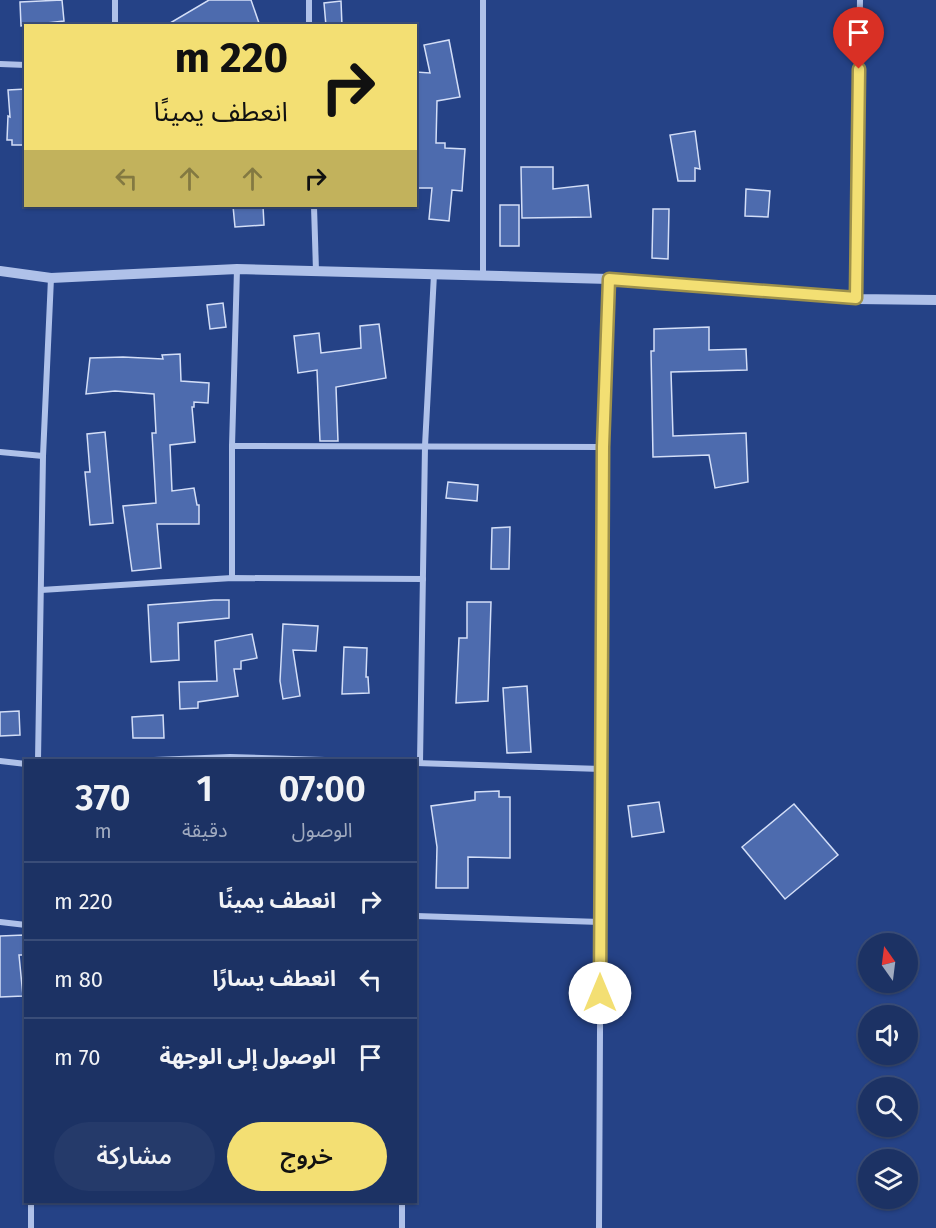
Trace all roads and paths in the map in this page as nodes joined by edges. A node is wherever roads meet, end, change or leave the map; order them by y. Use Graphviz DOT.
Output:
graph roads {
  1 [pos="115,0"];
  2 [pos="309,0"];
  3 [pos="483,0"];
  4 [pos="860,0"];
  5 [pos="115,24"];
  6 [pos="309,24"];
  7 [pos="0,64"];
  8 [pos="24,65"];
  9 [pos="314,207"];
  10 [pos="237,269"];
  11 [pos="0,271"];
  12 [pos="316,271"];
  13 [pos="434,274"];
  14 [pos="483,276"];
  15 [pos="51,278"];
  16 [pos="609,279"];
  17 [pos="856,298"];
  18 [pos="936,300"];
  19 [pos="232,446"];
  20 [pos="425,446"];
  21 [pos="603,447"];
  22 [pos="0,452"];
  23 [pos="44,456"];
  24 [pos="232,578"];
  25 [pos="423,579"];
  26 [pos="41,590"];
  27 [pos="38,759"];
  28 [pos="0,761"];
  29 [pos="418,763"];
  30 [pos="24,764"];
  31 [pos="601,770"];
  32 [pos="417,916"];
  33 [pos="0,922"];
  34 [pos="600,922"];
  35 [pos="24,925"];
  36 [pos="31,1203"];
  37 [pos="402,1203"];
  38 [pos="31,1228"];
  39 [pos="402,1228"];
  40 [pos="599,1228"];
  1 -- 5 [label="street"];
  2 -- 6 [label="street"];
  3 -- 14 [label="street"];
  4 -- 17 [label="street"];
  7 -- 8 [label="street"];
  9 -- 12 [label="street"];
  10 -- 12 [label="street"];
  10 -- 15 [label="street"];
  10 -- 19 [label="street"];
  11 -- 15 [label="street"];
  12 -- 13 [label="street"];
  13 -- 14 [label="street"];
  13 -- 20 [label="street"];
  14 -- 16 [label="street"];
  15 -- 23 [label="street"];
  16 -- 17 [label="street"];
  16 -- 21 [label="street"];
  17 -- 18 [label="street"];
  19 -- 20 [label="street"];
  19 -- 24 [label="street"];
  20 -- 21 [label="street"];
  20 -- 25 [label="street"];
  21 -- 31 [label="street"];
  22 -- 23 [label="street"];
  23 -- 26 [label="street"];
  24 -- 25 [label="street"];
  24 -- 26 [label="street"];
  25 -- 29 [label="street"];
  26 -- 27 [label="street"];
  28 -- 30 [label="street"];
  29 -- 31 [label="street"];
  31 -- 34 [label="street"];
  32 -- 34 [label="street"];
  33 -- 35 [label="street"];
  34 -- 40 [label="street"];
  36 -- 38 [label="street"];
  37 -- 39 [label="street"];
}
